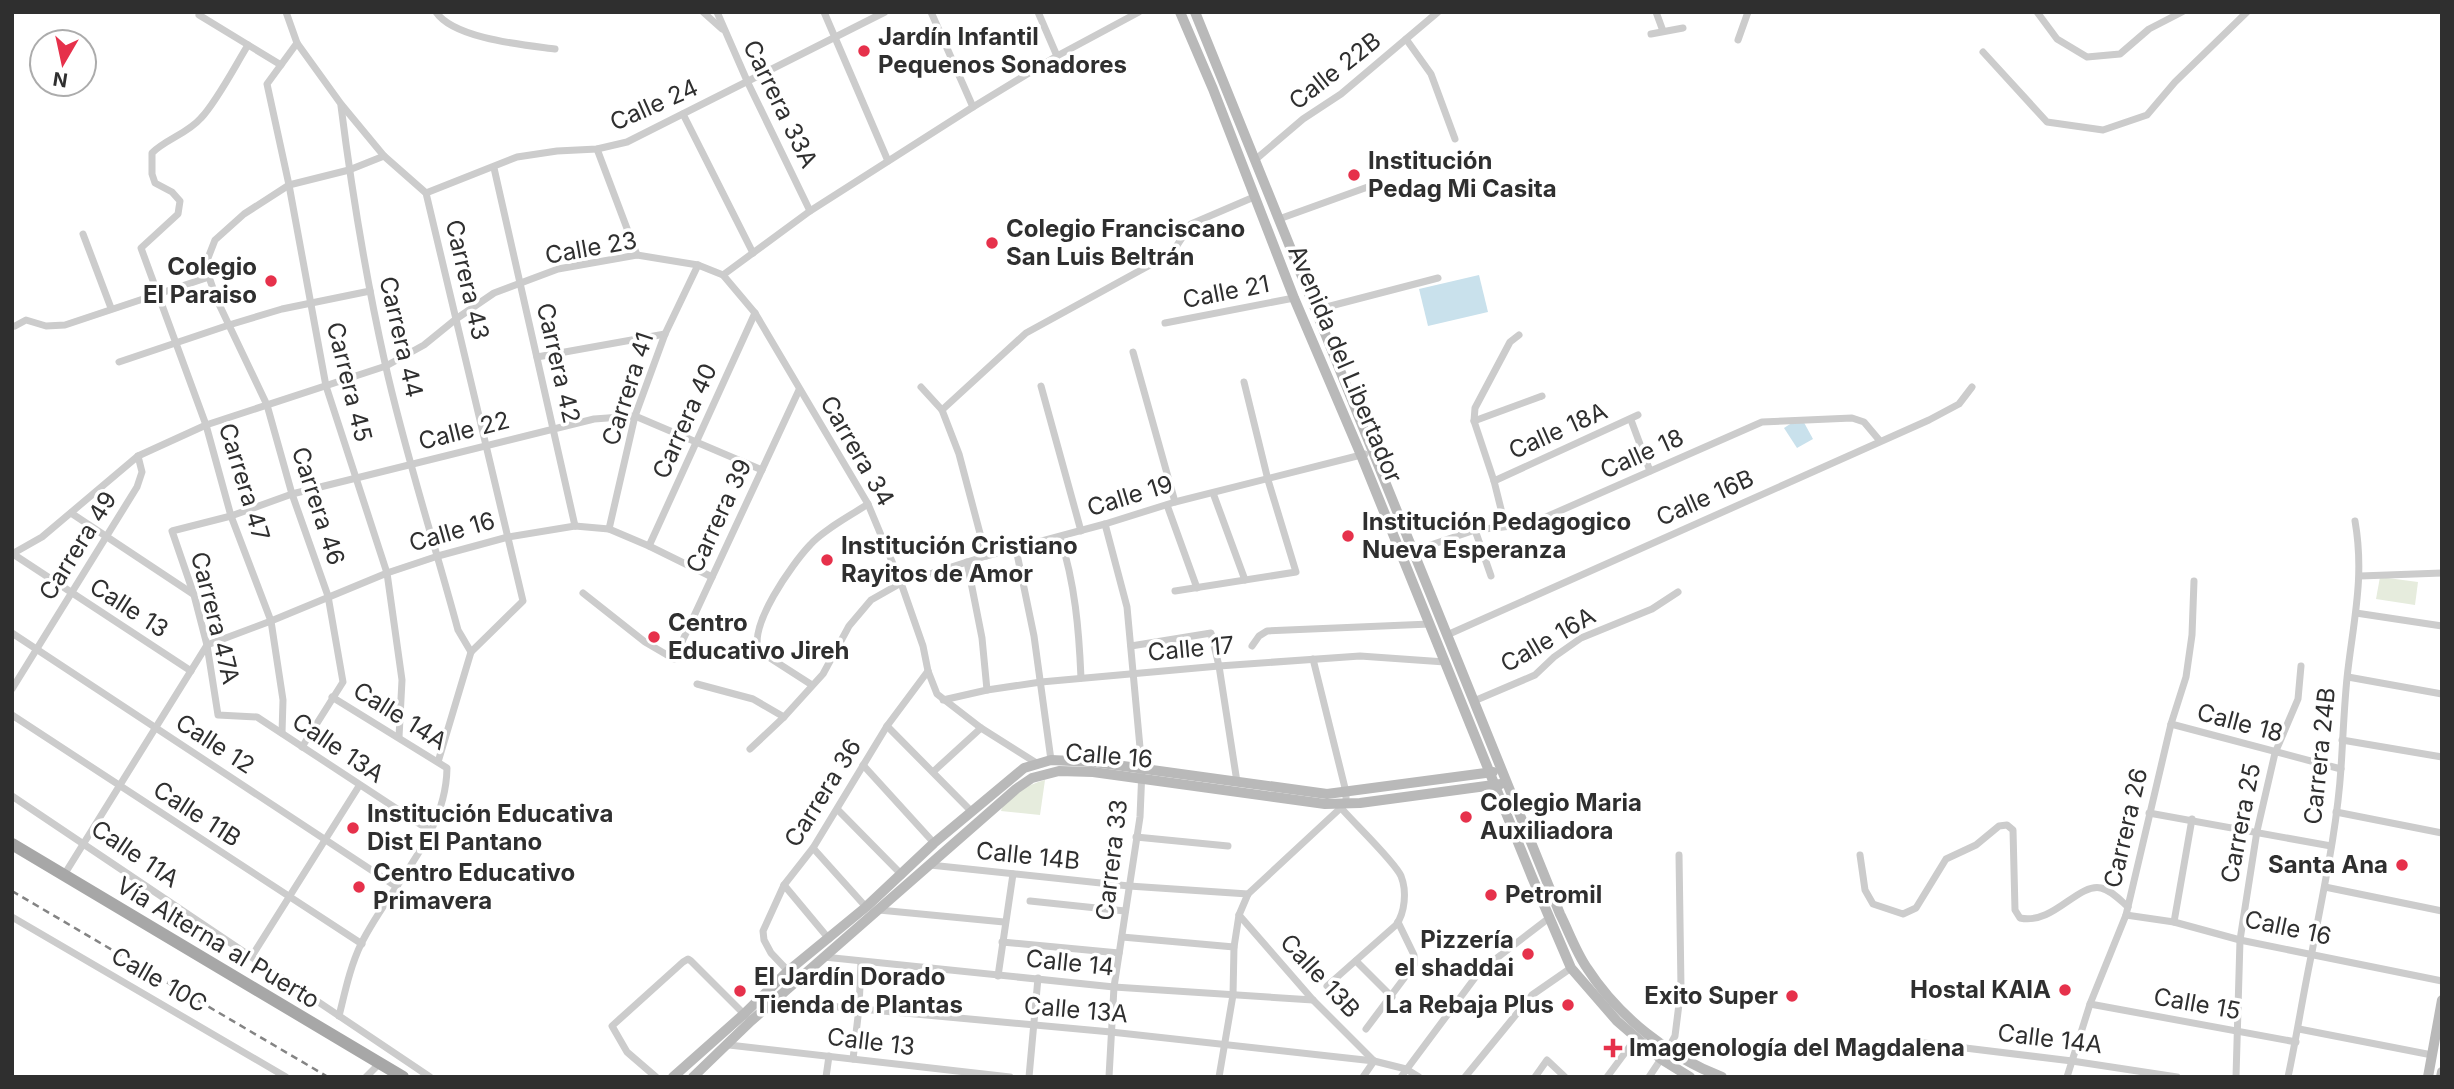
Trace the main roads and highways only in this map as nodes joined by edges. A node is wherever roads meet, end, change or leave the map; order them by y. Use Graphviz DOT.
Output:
graph roads {
  1 [pos="1180,12"];
  2 [pos="1195,12"];
  3 [pos="1367,453"];
  4 [pos="1489,773"];
  5 [pos="1141,774"];
  6 [pos="1504,777"];
  7 [pos="1494,785"];
  8 [pos="1344,802"];
  9 [pos="12,844"];
  10 [pos="2442,1000"];
  11 [pos="748,1018"];
  12 [pos="1664,1054"];
  13 [pos="403,1077"];
  14 [pos="673,1077"];
  15 [pos="694,1077"];
  16 [pos="1690,1077"];
  17 [pos="1722,1077"];
  18 [pos="2428,1077"];
  1 -- 3 [label="main road, Avenida del Libertador"];
  2 -- 3 [label="main road, Avenida del Libertador"];
  3 -- 4 [label="main road, Avenida del Libertador"];
  3 -- 6 [label="main road, Avenida del Libertador"];
  4 -- 6 [label="main road, Calle 16"];
  4 -- 7 [label="main road, Avenida del Libertador"];
  4 -- 8 [label="main road, Calle 16"];
  5 -- 8 [label="main road, Calle 16"];
  5 -- 8 [label="main road, Calle 16"];
  5 -- 11 [label="main road, Calle 16"];
  5 -- 11 [label="main road, Calle 16"];
  6 -- 7 [label="main road, Calle 16"];
  6 -- 12 [label="main road, Avenida del Libertador"];
  7 -- 8 [label="main road, Calle 16"];
  7 -- 12 [label="main road, Avenida del Libertador"];
  9 -- 13 [label="main road, Vía Alterna al Puerto"];
  10 -- 18 [label="main road"];
  11 -- 14 [label="main road, Calle 16"];
  11 -- 15 [label="main road, Calle 16"];
  12 -- 16 [label="main road, Avenida del Libertador"];
  12 -- 17 [label="main road, Avenida del Libertador"];
}
